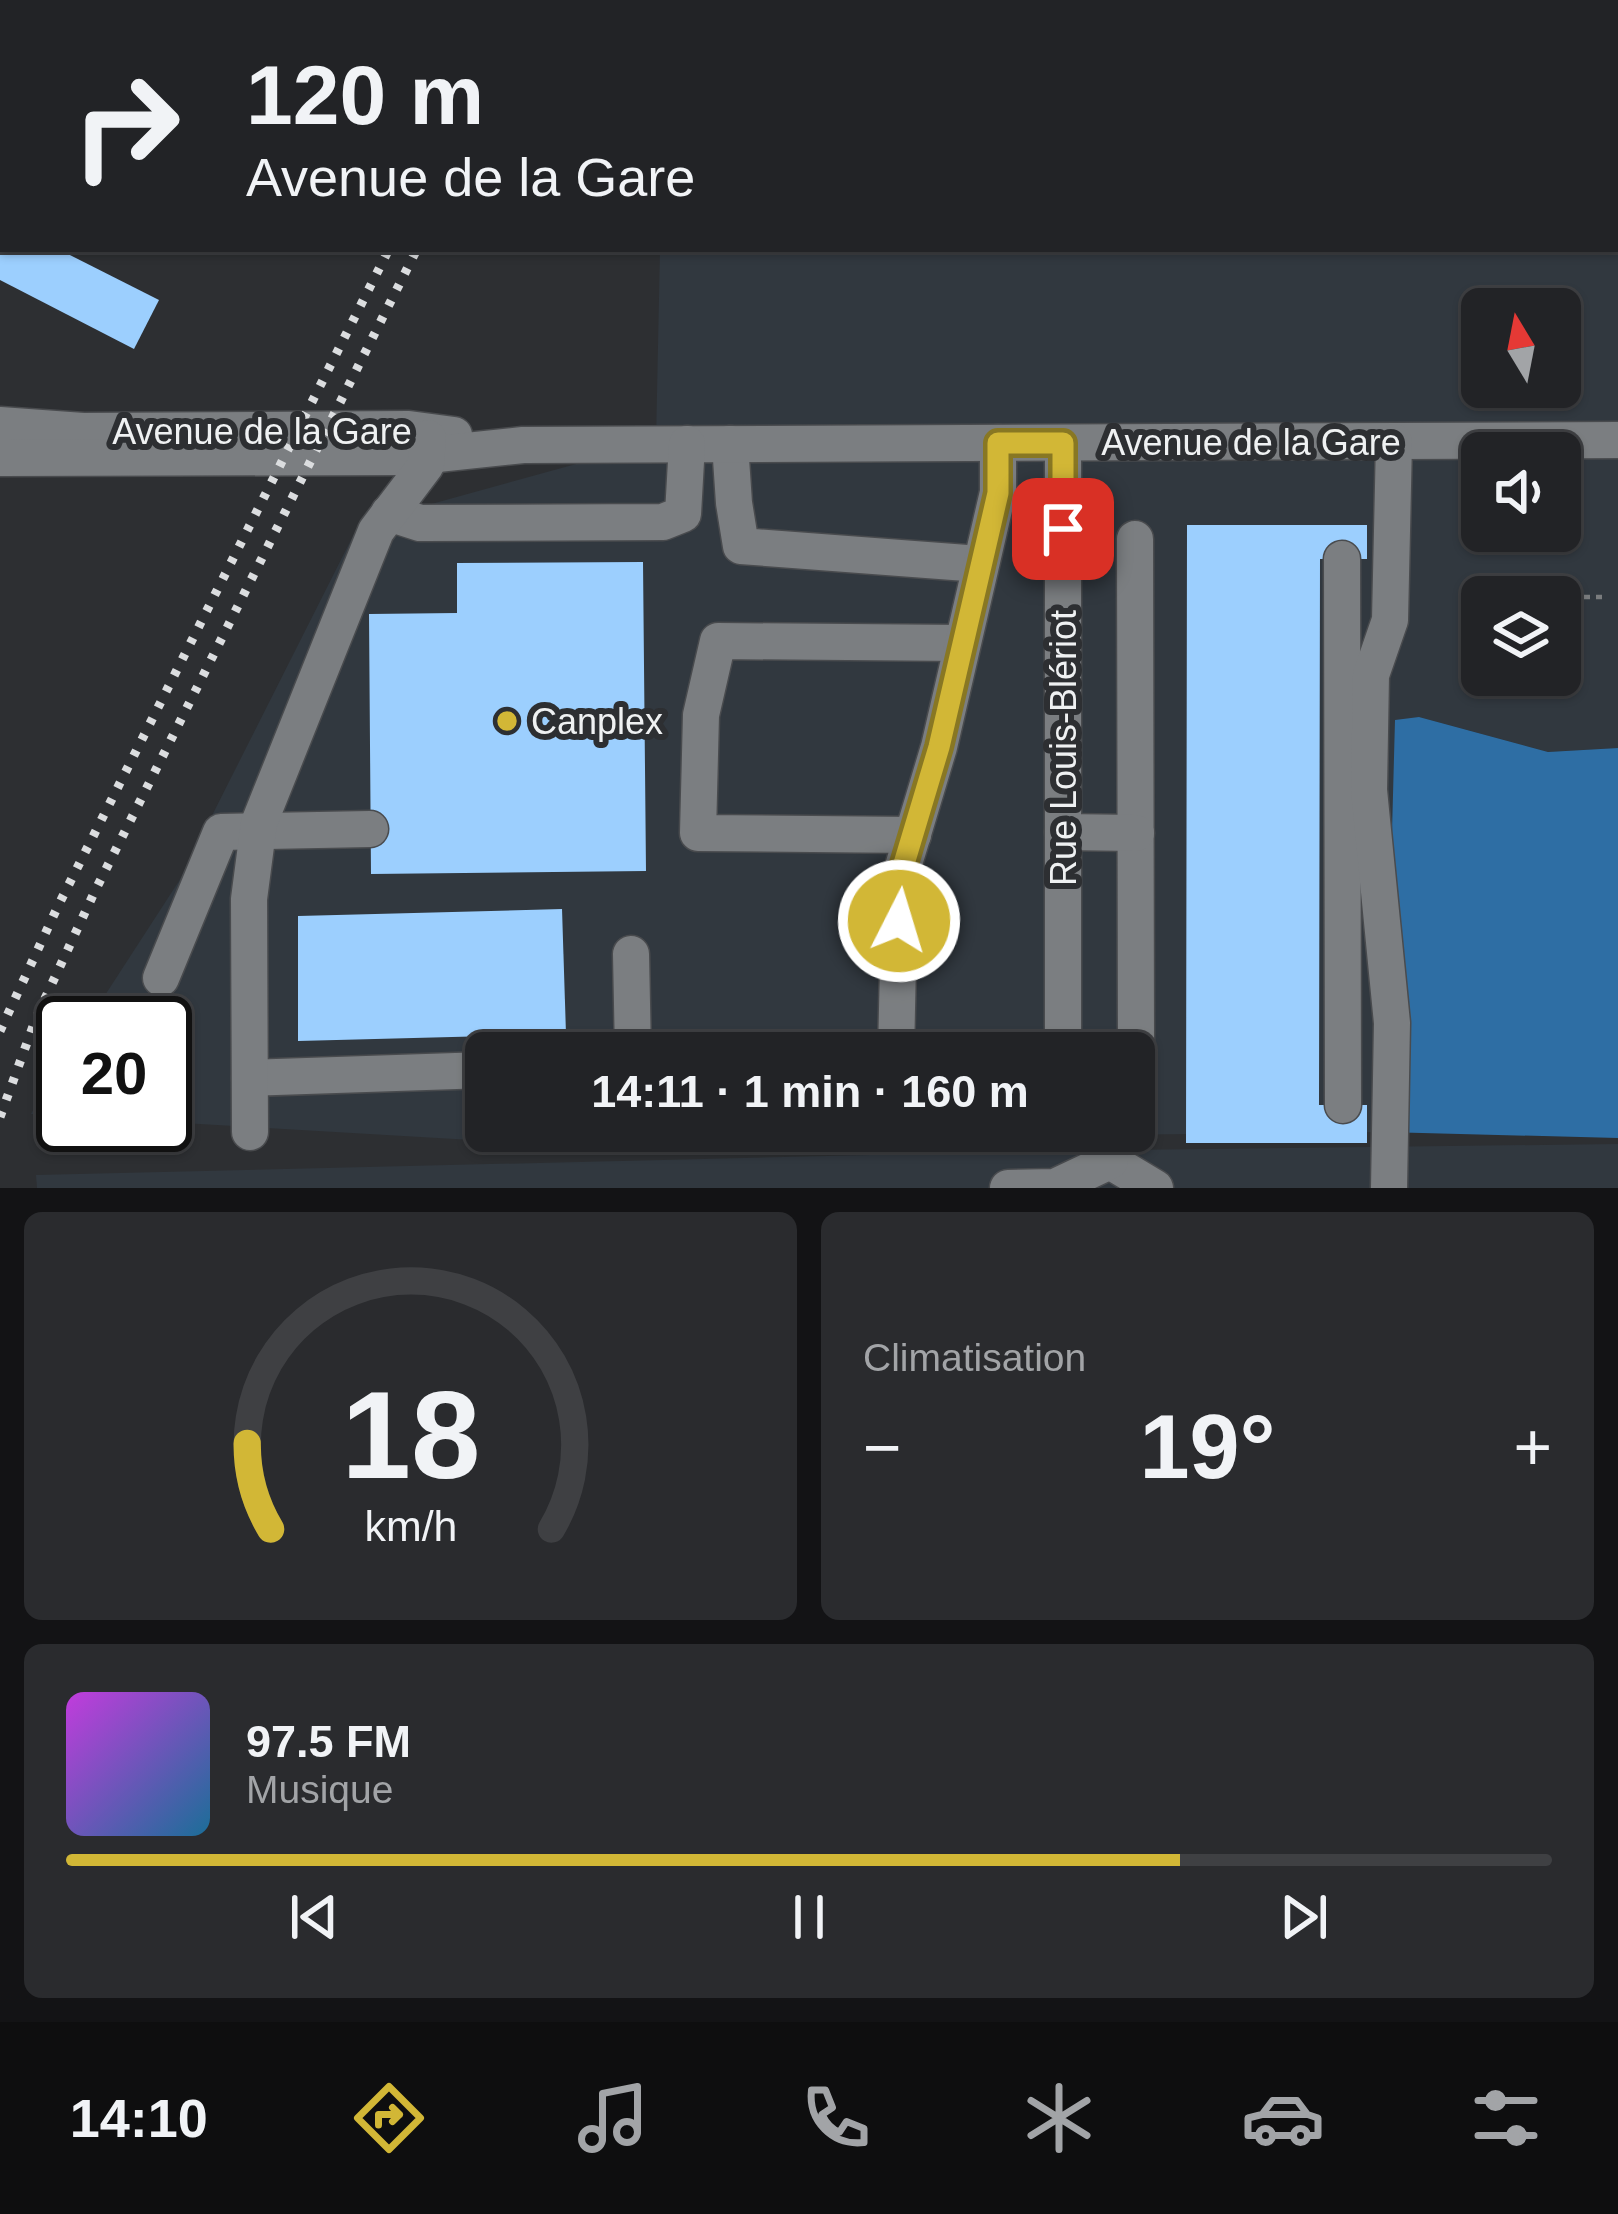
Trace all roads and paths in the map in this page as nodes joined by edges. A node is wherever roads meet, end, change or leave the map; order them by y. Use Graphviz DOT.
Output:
graph roads {
  1 [pos="0,425"];
  2 [pos="1618,440"];
  3 [pos="1394,442"];
  4 [pos="428,443"];
  5 [pos="998,443"];
  6 [pos="1063,443"];
  7 [pos="686,444"];
  8 [pos="730,444"];
  9 [pos="0,458"];
  10 [pos="389,513"];
  11 [pos="1135,539"];
  12 [pos="1342,559"];
  13 [pos="980,564"];
  14 [pos="1584,597"];
  15 [pos="1608,597"];
  16 [pos="962,643"];
  17 [pos="1357,675"];
  18 [pos="370,829"];
  19 [pos="257,831"];
  20 [pos="1063,832"];
  21 [pos="1136,833"];
  22 [pos="913,835"];
  23 [pos="632,954"];
  24 [pos="161,978"];
  25 [pos="1342,1023"];
  26 [pos="1392,1023"];
  27 [pos="632,1032"];
  28 [pos="896,1032"];
  29 [pos="1063,1032"];
  30 [pos="1136,1032"];
  31 [pos="465,1071"];
  32 [pos="250,1078"];
  33 [pos="1343,1105"];
  34 [pos="250,1132"];
  35 [pos="1102,1152"];
  36 [pos="1110,1161"];
  37 [pos="1008,1188"];
  38 [pos="1154,1188"];
  39 [pos="1389,1188"];
  1 -- 4 [label="street, Avenue de la Gare"];
  2 -- 3 [label="street, Avenue de la Gare"];
  3 -- 6 [label="street, Avenue de la Gare"];
  3 -- 17 [label="street"];
  4 -- 7 [label="street, Avenue de la Gare"];
  4 -- 9 [label="street, Avenue de la Gare"];
  4 -- 10 [label="street"];
  5 -- 6 [label="street, Avenue de la Gare"];
  5 -- 8 [label="street, Avenue de la Gare"];
  5 -- 13 [label="street"];
  6 -- 20 [label="street, Rue Louis-Blériot"];
  7 -- 8 [label="street, Avenue de la Gare"];
  7 -- 10 [label="street"];
  8 -- 13 [label="street"];
  10 -- 19 [label="street"];
  11 -- 21 [label="street"];
  12 -- 17 [label="street"];
  13 -- 16 [label="street"];
  14 -- 15 [label="path"];
  16 -- 22 [label="street"];
  16 -- 22 [label="street"];
  17 -- 25 [label="street"];
  17 -- 26 [label="street"];
  18 -- 19 [label="street"];
  19 -- 24 [label="street"];
  19 -- 32 [label="street"];
  20 -- 21 [label="street"];
  20 -- 29 [label="street, Rue Louis-Blériot"];
  21 -- 30 [label="street"];
  22 -- 28 [label="street"];
  23 -- 27 [label="street"];
  25 -- 26 [label="street"];
  25 -- 33 [label="street"];
  26 -- 39 [label="street"];
  31 -- 32 [label="street"];
  32 -- 34 [label="street"];
  35 -- 36 [label="street"];
  36 -- 37 [label="street"];
  36 -- 38 [label="street"];
}
